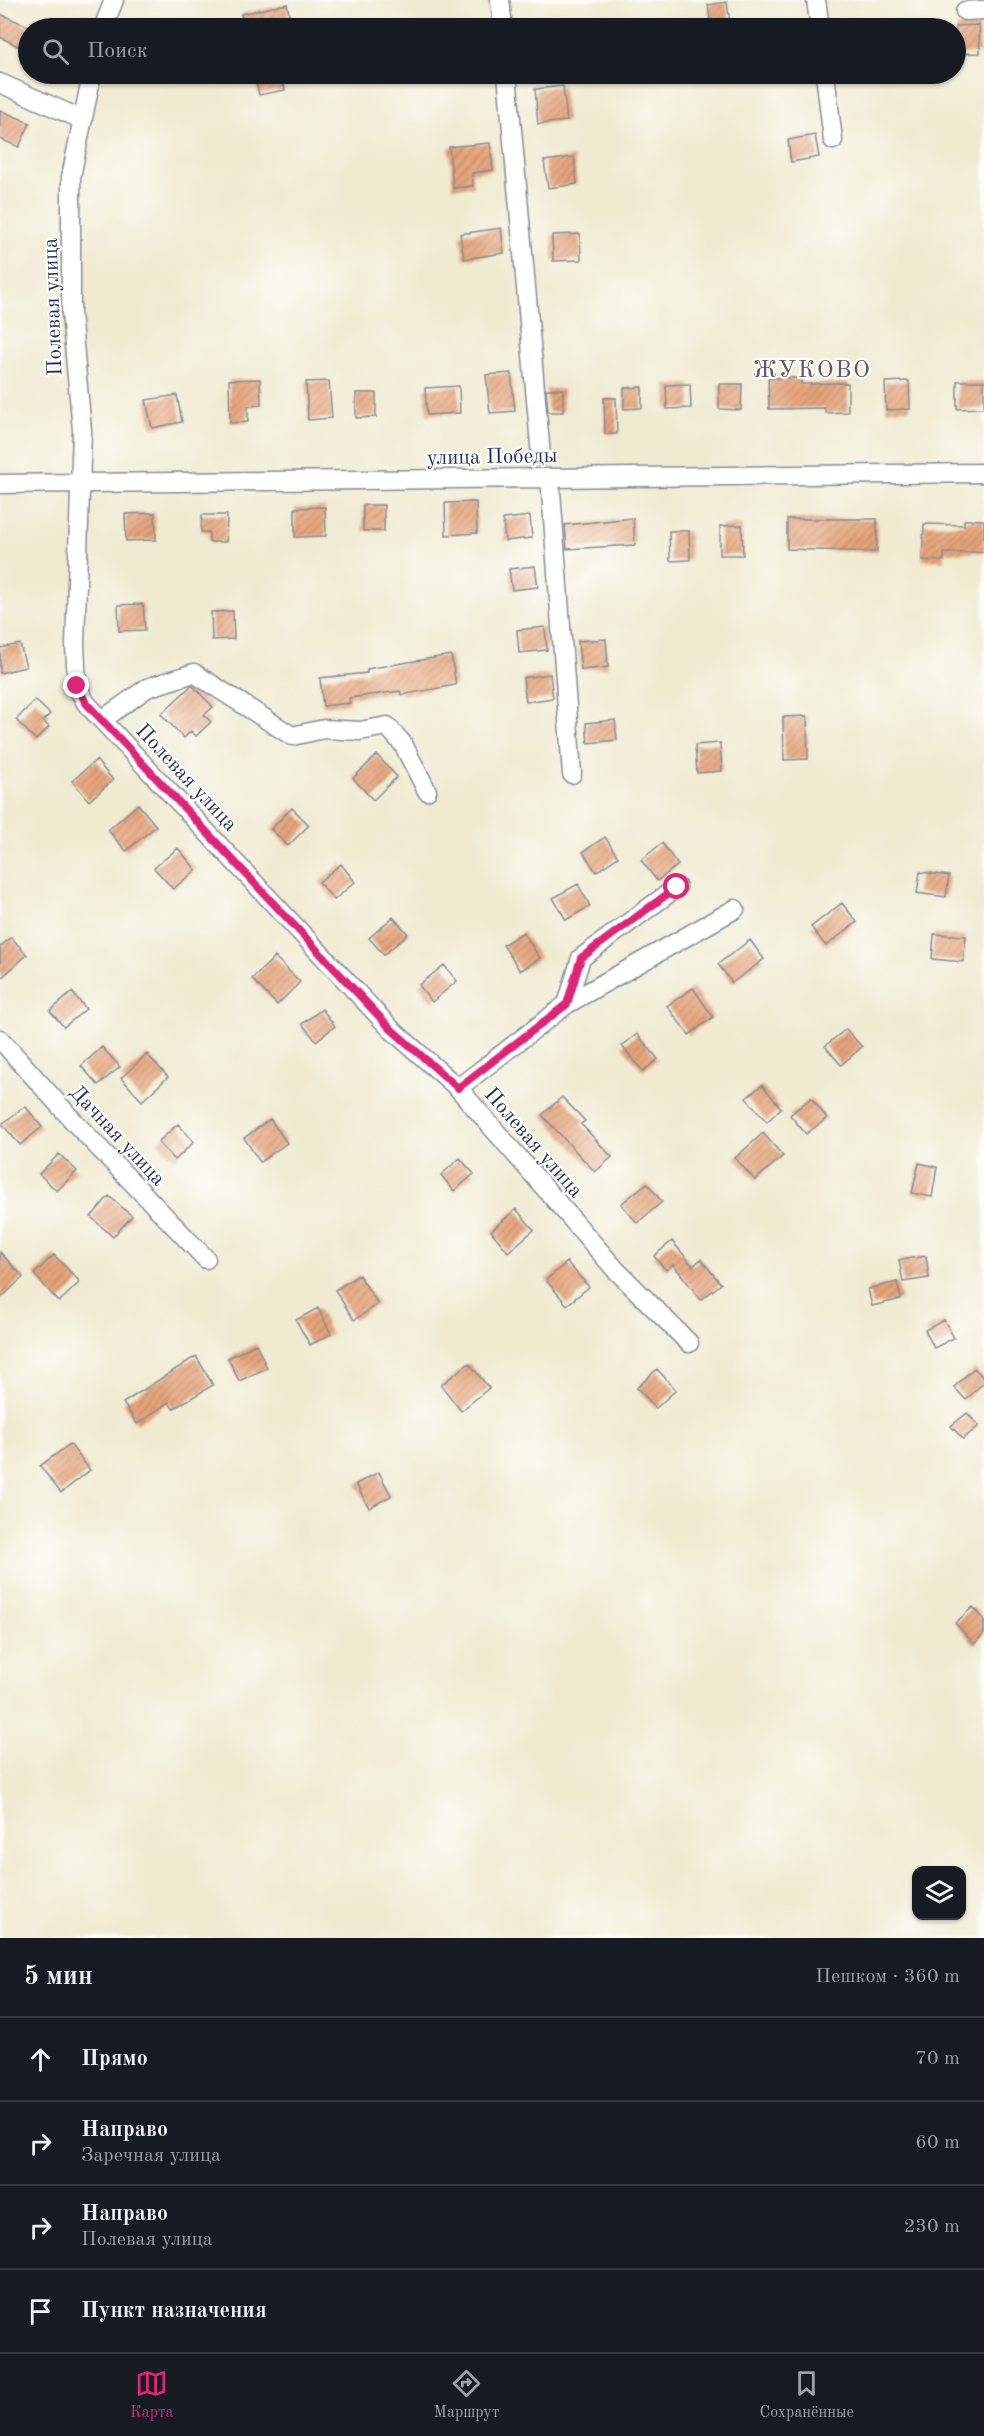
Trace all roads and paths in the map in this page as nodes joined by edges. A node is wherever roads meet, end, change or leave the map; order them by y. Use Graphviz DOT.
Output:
graph roads {
  1 [pos="114,0"];
  2 [pos="500,0"];
  3 [pos="816,0"];
  4 [pos="984,10"];
  5 [pos="965,11"];
  6 [pos="107,18"];
  7 [pos="501,18"];
  8 [pos="819,18"];
  9 [pos="0,83"];
  10 [pos="90,84"];
  11 [pos="508,84"];
  12 [pos="826,84"];
  13 [pos="83,120"];
  14 [pos="833,140"];
  15 [pos="541,456"];
  16 [pos="984,473"];
  17 [pos="550,478"];
  18 [pos="80,483"];
  19 [pos="0,484"];
  20 [pos="102,720"];
  21 [pos="572,774"];
  22 [pos="427,791"];
  23 [pos="677,887"];
  24 [pos="735,909"];
  25 [pos="567,1004"];
  26 [pos="0,1039"];
  27 [pos="458,1088"];
  28 [pos="206,1259"];
  29 [pos="689,1343"];
  1 -- 6 [label="street"];
  2 -- 7 [label="street"];
  3 -- 8 [label="street"];
  4 -- 5 [label="street"];
  9 -- 13 [label="street"];
  10 -- 13 [label="street, Полевая улица"];
  11 -- 15 [label="street"];
  12 -- 14 [label="street"];
  13 -- 18 [label="street, Полевая улица"];
  16 -- 17 [label="street, улица Победы"];
  17 -- 18 [label="street, улица Победы"];
  17 -- 21 [label="street"];
  18 -- 19 [label="street, улица Победы"];
  18 -- 20 [label="street, Полевая улица"];
  20 -- 22 [label="street"];
  20 -- 27 [label="street, Полевая улица"];
  23 -- 25 [label="street"];
  24 -- 25 [label="street"];
  25 -- 27 [label="street"];
  26 -- 28 [label="street, Дачная улица"];
  27 -- 29 [label="street, Полевая улица"];
}
